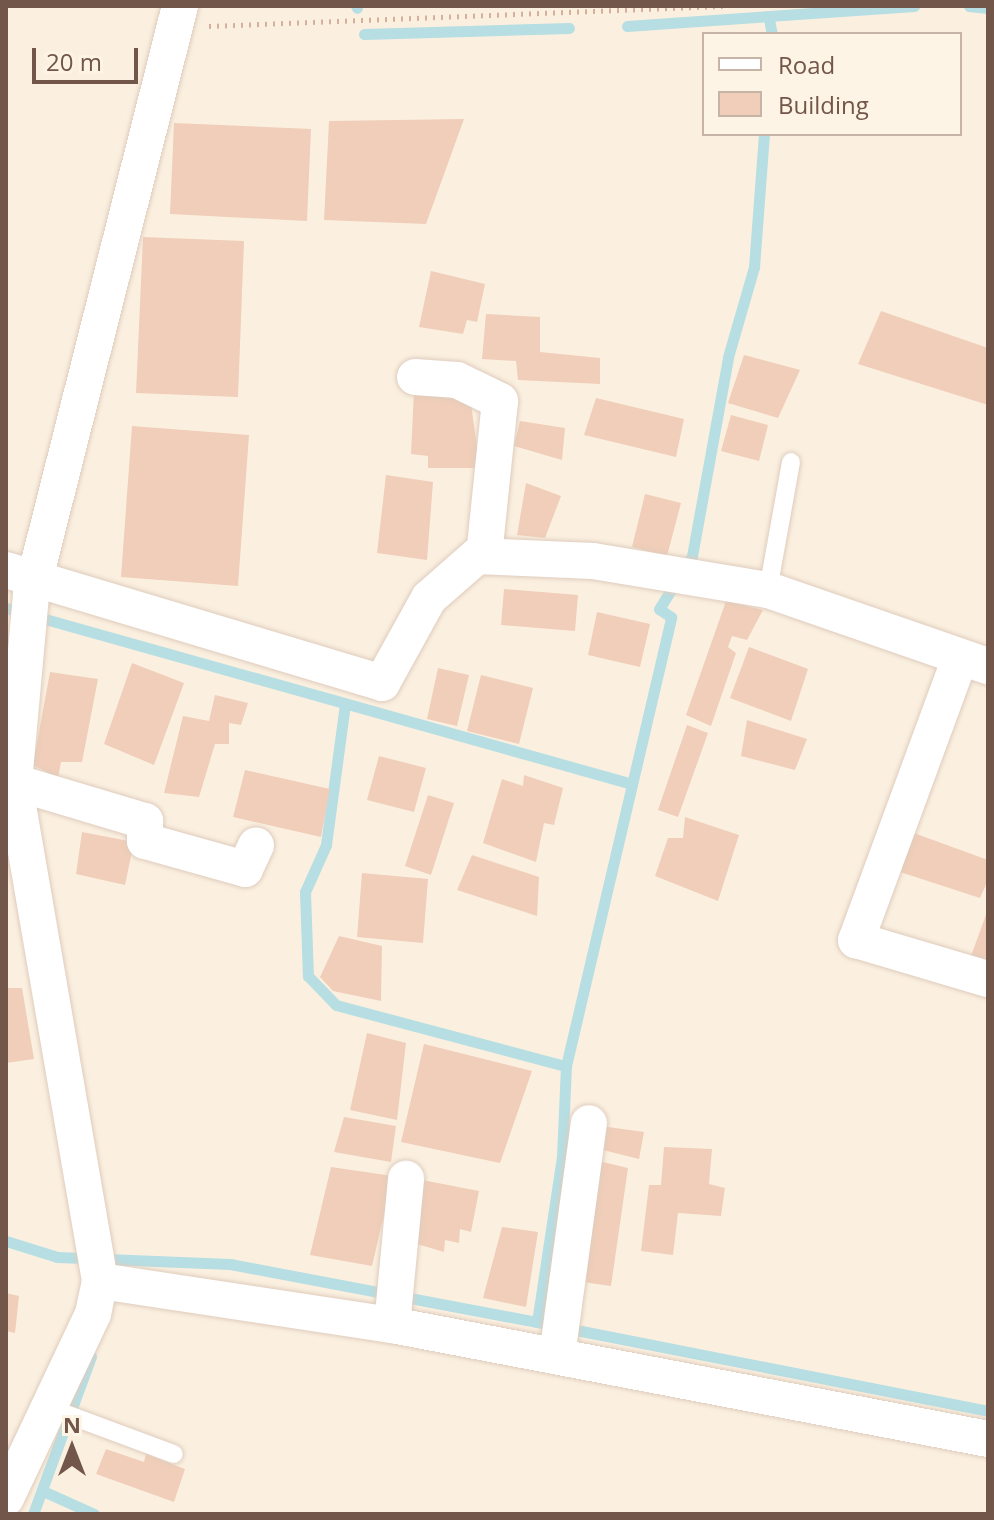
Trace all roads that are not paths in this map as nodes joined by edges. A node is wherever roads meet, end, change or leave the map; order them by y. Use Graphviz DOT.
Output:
graph roads {
  1 [pos="178,16"];
  2 [pos="415,377"];
  3 [pos="791,462"];
  4 [pos="484,556"];
  5 [pos="25,590"];
  6 [pos="768,590"];
  7 [pos="974,662"];
  8 [pos="14,782"];
  9 [pos="256,845"];
  10 [pos="988,979"];
  11 [pos="589,1123"];
  12 [pos="406,1179"];
  13 [pos="105,1273"];
  14 [pos="392,1325"];
  15 [pos="557,1356"];
  16 [pos="65,1413"];
  17 [pos="988,1439"];
  18 [pos="174,1454"];
  19 [pos="6,1498"];
  1 -- 5 [label="street"];
  2 -- 4 [label="street"];
  3 -- 6 [label="lane"];
  4 -- 5 [label="street"];
  4 -- 6 [label="street"];
  5 -- 8 [label="street"];
  6 -- 7 [label="street"];
  7 -- 10 [label="street"];
  8 -- 9 [label="street"];
  8 -- 13 [label="street"];
  11 -- 15 [label="street"];
  12 -- 14 [label="street"];
  13 -- 14 [label="street"];
  13 -- 16 [label="street"];
  14 -- 15 [label="street"];
  15 -- 17 [label="street"];
  16 -- 18 [label="lane"];
  16 -- 19 [label="street"];
}
